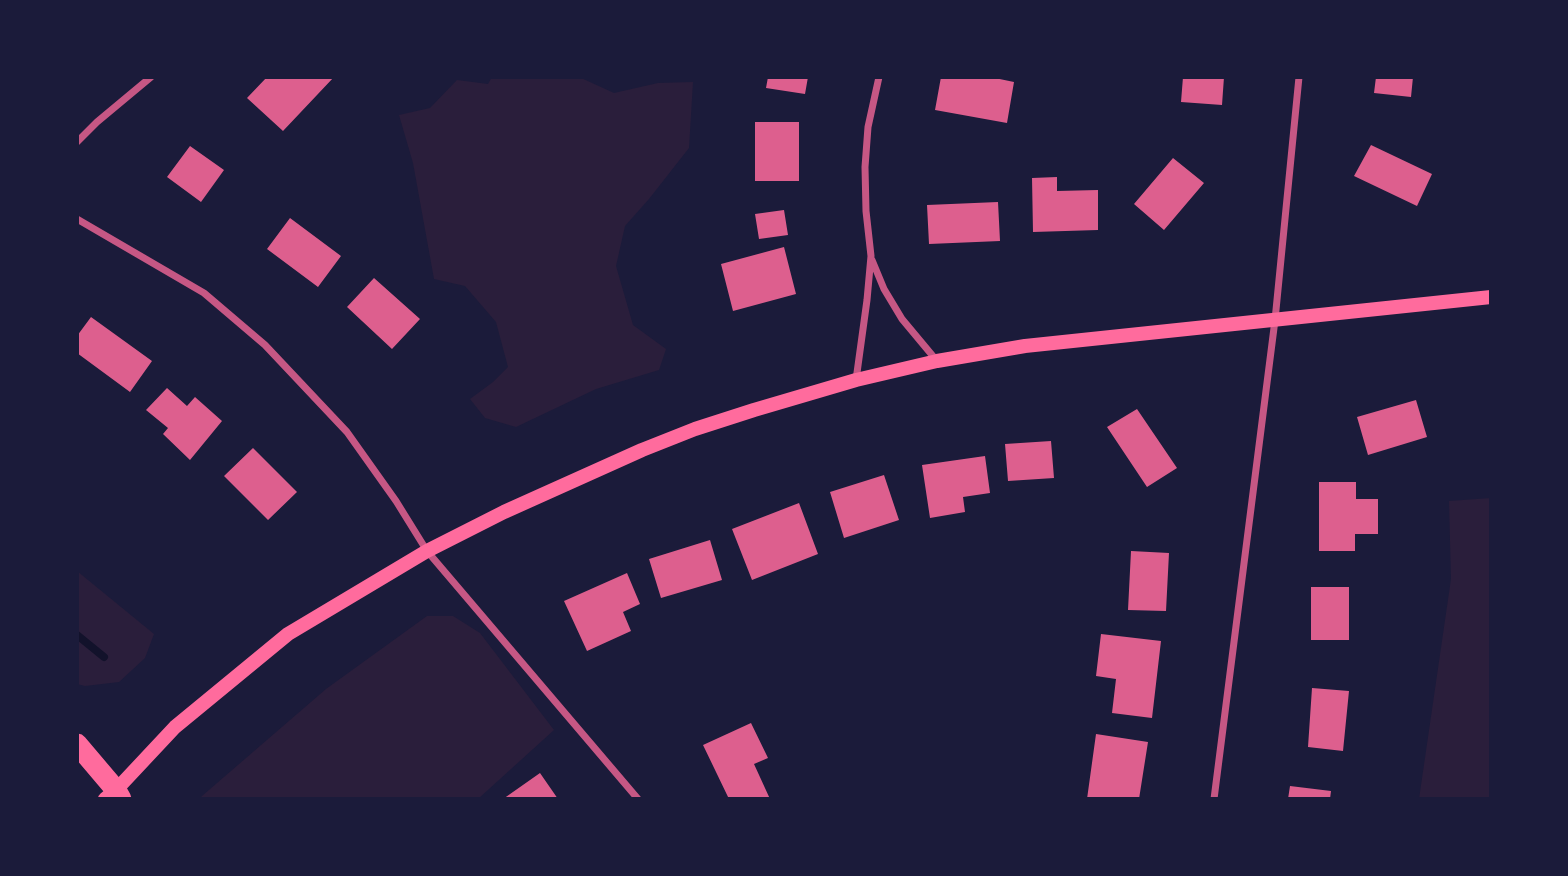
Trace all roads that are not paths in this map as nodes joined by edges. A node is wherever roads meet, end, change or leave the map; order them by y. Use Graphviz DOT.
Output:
graph roads {
  1 [pos="151,77"];
  2 [pos="878,77"];
  3 [pos="1299,77"];
  4 [pos="77,142"];
  5 [pos="77,219"];
  6 [pos="871,256"];
  7 [pos="1491,297"];
  8 [pos="1275,320"];
  9 [pos="937,361"];
  10 [pos="856,380"];
  11 [pos="427,551"];
  12 [pos="77,744"];
  13 [pos="114,796"];
  14 [pos="638,799"];
  15 [pos="1214,799"];
  1 -- 4 [label="street"];
  2 -- 6 [label="street"];
  3 -- 8 [label="street"];
  5 -- 11 [label="street"];
  6 -- 9 [label="street"];
  6 -- 10 [label="street"];
  7 -- 8 [label="main road"];
  8 -- 9 [label="main road"];
  8 -- 15 [label="street"];
  9 -- 10 [label="main road"];
  10 -- 11 [label="main road"];
  11 -- 13 [label="main road"];
  11 -- 14 [label="street"];
  12 -- 13 [label="highway"];
}
